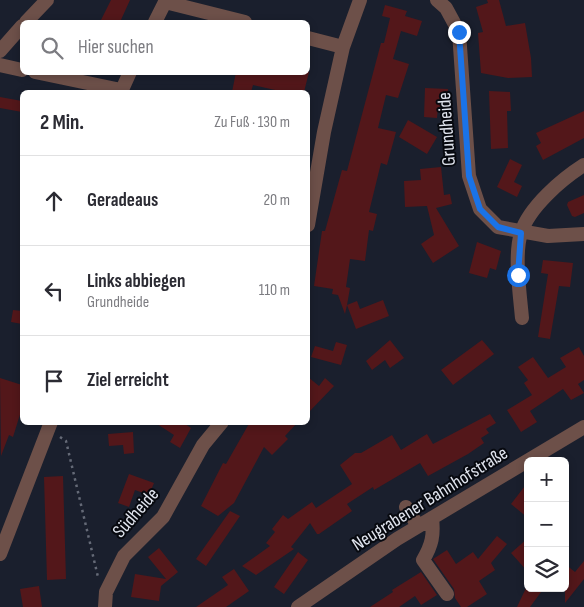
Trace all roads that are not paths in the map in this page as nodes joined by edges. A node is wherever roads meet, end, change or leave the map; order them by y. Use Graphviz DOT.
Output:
graph roads {
  1 [pos="47,0"];
  2 [pos="360,0"];
  3 [pos="437,0"];
  4 [pos="165,1"];
  5 [pos="28,20"];
  6 [pos="156,20"];
  7 [pos="237,20"];
  8 [pos="20,28"];
  9 [pos="310,39"];
  10 [pos="343,47"];
  11 [pos="0,51"];
  12 [pos="0,65"];
  13 [pos="20,70"];
  14 [pos="49,75"];
  15 [pos="129,75"];
  16 [pos="116,90"];
  17 [pos="121,90"];
  18 [pos="584,165"];
  19 [pos="310,213"];
  20 [pos="521,233"];
  21 [pos="584,234"];
  22 [pos="522,318"];
  23 [pos="50,425"];
  24 [pos="220,425"];
  25 [pos="584,427"];
  26 [pos="406,507"];
  27 [pos="432,518"];
  28 [pos="418,526"];
  29 [pos="0,554"];
  30 [pos="447,594"];
  31 [pos="105,607"];
  32 [pos="298,607"];
  1 -- 5 [label="street"];
  2 -- 10 [label="street"];
  3 -- 20 [label="street, Grundheide"];
  4 -- 6 [label="street"];
  4 -- 7 [label="street"];
  8 -- 11 [label="street"];
  9 -- 10 [label="street"];
  10 -- 19 [label="street"];
  12 -- 13 [label="street"];
  14 -- 16 [label="street"];
  15 -- 17 [label="street"];
  18 -- 20 [label="street"];
  20 -- 21 [label="street, Grundheide"];
  20 -- 22 [label="street"];
  23 -- 29 [label="street"];
  24 -- 31 [label="street, Südheide"];
  25 -- 27 [label="street, Neugrabener Bahnhofstraße"];
  26 -- 28 [label="street"];
  27 -- 28 [label="street, Neugrabener Bahnhofstraße"];
  27 -- 30 [label="street"];
  28 -- 32 [label="street, Neugrabener Bahnhofstraße"];
}
